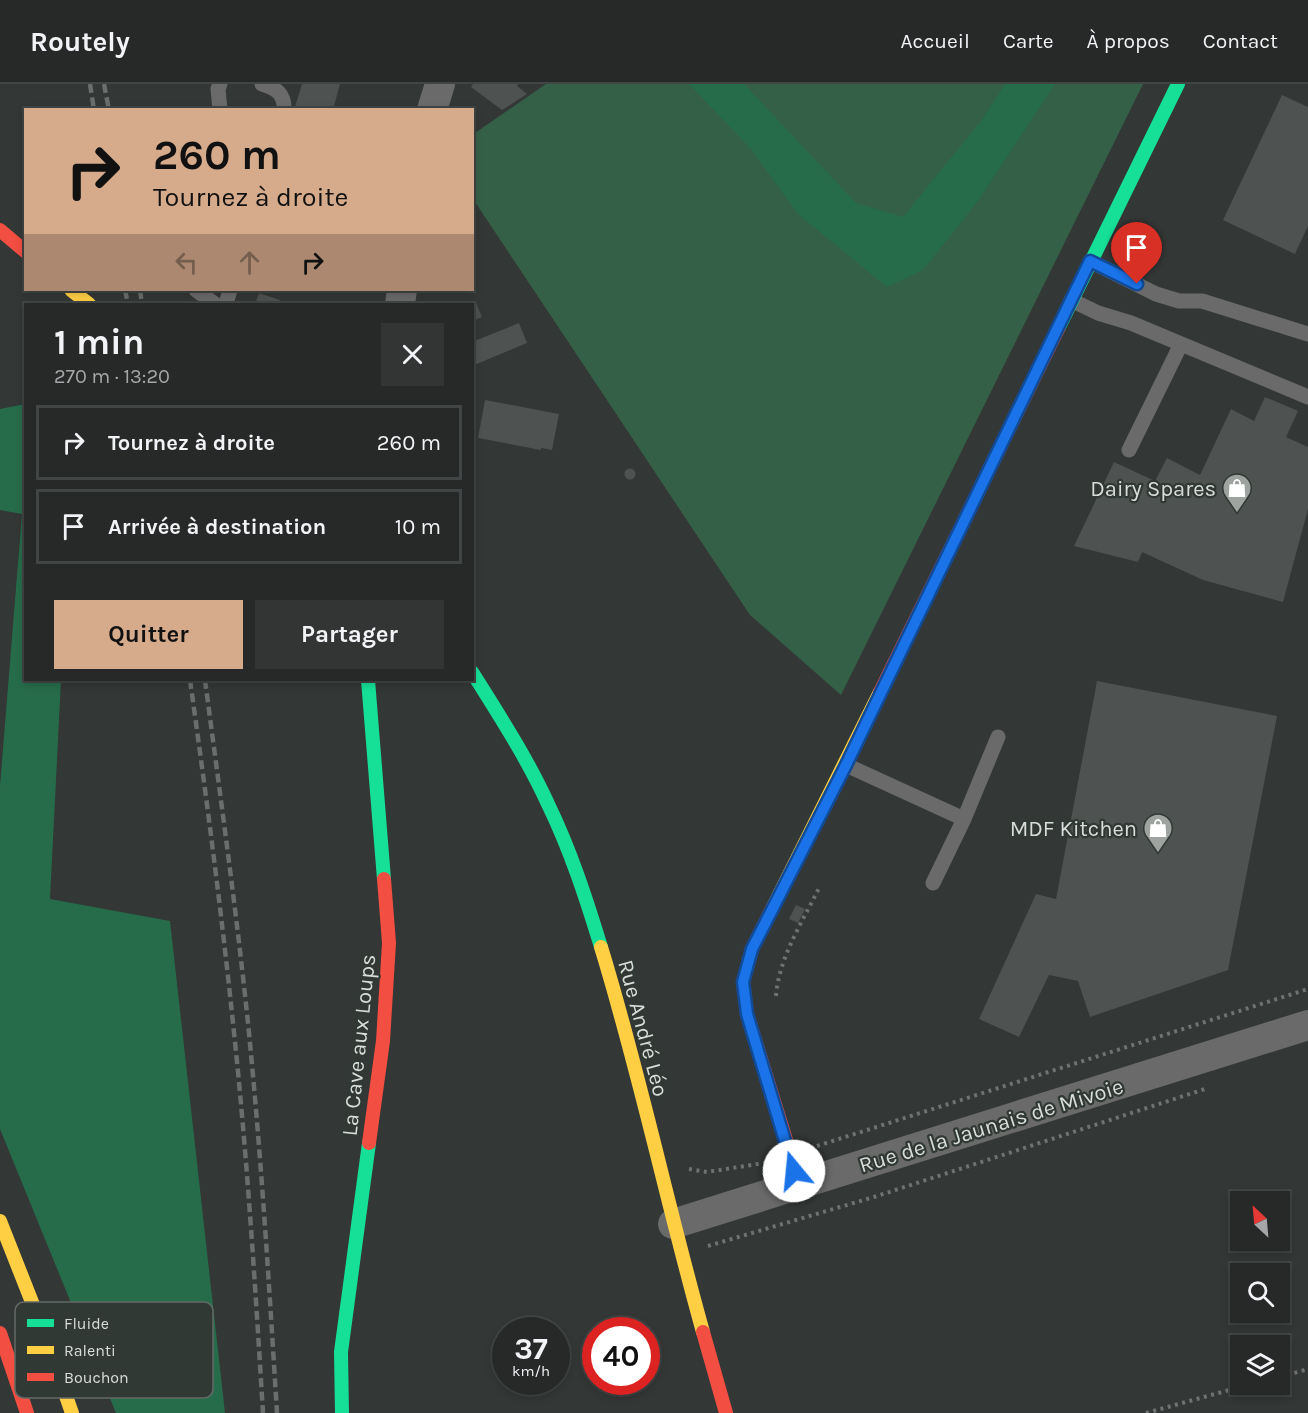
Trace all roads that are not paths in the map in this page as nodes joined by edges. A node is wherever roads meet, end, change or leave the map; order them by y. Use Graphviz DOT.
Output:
graph roads {
  1 [pos="220,84"];
  2 [pos="262,84"];
  3 [pos="440,84"];
  4 [pos="1178,84"];
  5 [pos="220,108"];
  6 [pos="284,108"];
  7 [pos="433,108"];
  8 [pos="0,230"];
  9 [pos="24,250"];
  10 [pos="1090,261"];
  11 [pos="73,291"];
  12 [pos="197,291"];
  13 [pos="1071,300"];
  14 [pos="88,303"];
  15 [pos="214,303"];
  16 [pos="1308,334"];
  17 [pos="1181,344"];
  18 [pos="1308,397"];
  19 [pos="1129,450"];
  20 [pos="474,675"];
  21 [pos="368,681"];
  22 [pos="998,737"];
  23 [pos="846,765"];
  24 [pos="964,819"];
  25 [pos="933,883"];
  26 [pos="1308,1025"];
  27 [pos="800,1185"];
  28 [pos="0,1221"];
  29 [pos="673,1224"];
  30 [pos="32,1302"];
  31 [pos="0,1333"];
  32 [pos="15,1377"];
  33 [pos="22,1398"];
  34 [pos="67,1398"];
  35 [pos="27,1413"];
  36 [pos="72,1413"];
  37 [pos="342,1413"];
  38 [pos="726,1413"];
  1 -- 5 [label="lane"];
  2 -- 6 [label="lane"];
  3 -- 7 [label="street"];
  4 -- 10 [label="main road"];
  8 -- 9 [label="main road"];
  10 -- 13 [label="main road"];
  10 -- 16 [label="lane"];
  11 -- 14 [label="main road"];
  12 -- 15 [label="lane"];
  13 -- 17 [label="lane"];
  13 -- 23 [label="main road"];
  17 -- 18 [label="lane"];
  17 -- 19 [label="lane"];
  20 -- 29 [label="main road, Rue André Léo"];
  21 -- 37 [label="main road, La Cave aux Loups"];
  22 -- 24 [label="lane"];
  23 -- 24 [label="lane"];
  23 -- 27 [label="main road"];
  24 -- 25 [label="lane"];
  26 -- 27 [label="street, Rue de la Jaunais de Mivoie"];
  27 -- 29 [label="street, Rue de la Jaunais de Mivoie"];
  28 -- 30 [label="main road"];
  29 -- 38 [label="main road, Rue André Léo"];
  31 -- 32 [label="main road"];
  33 -- 35 [label="main road"];
  34 -- 36 [label="main road"];
}
